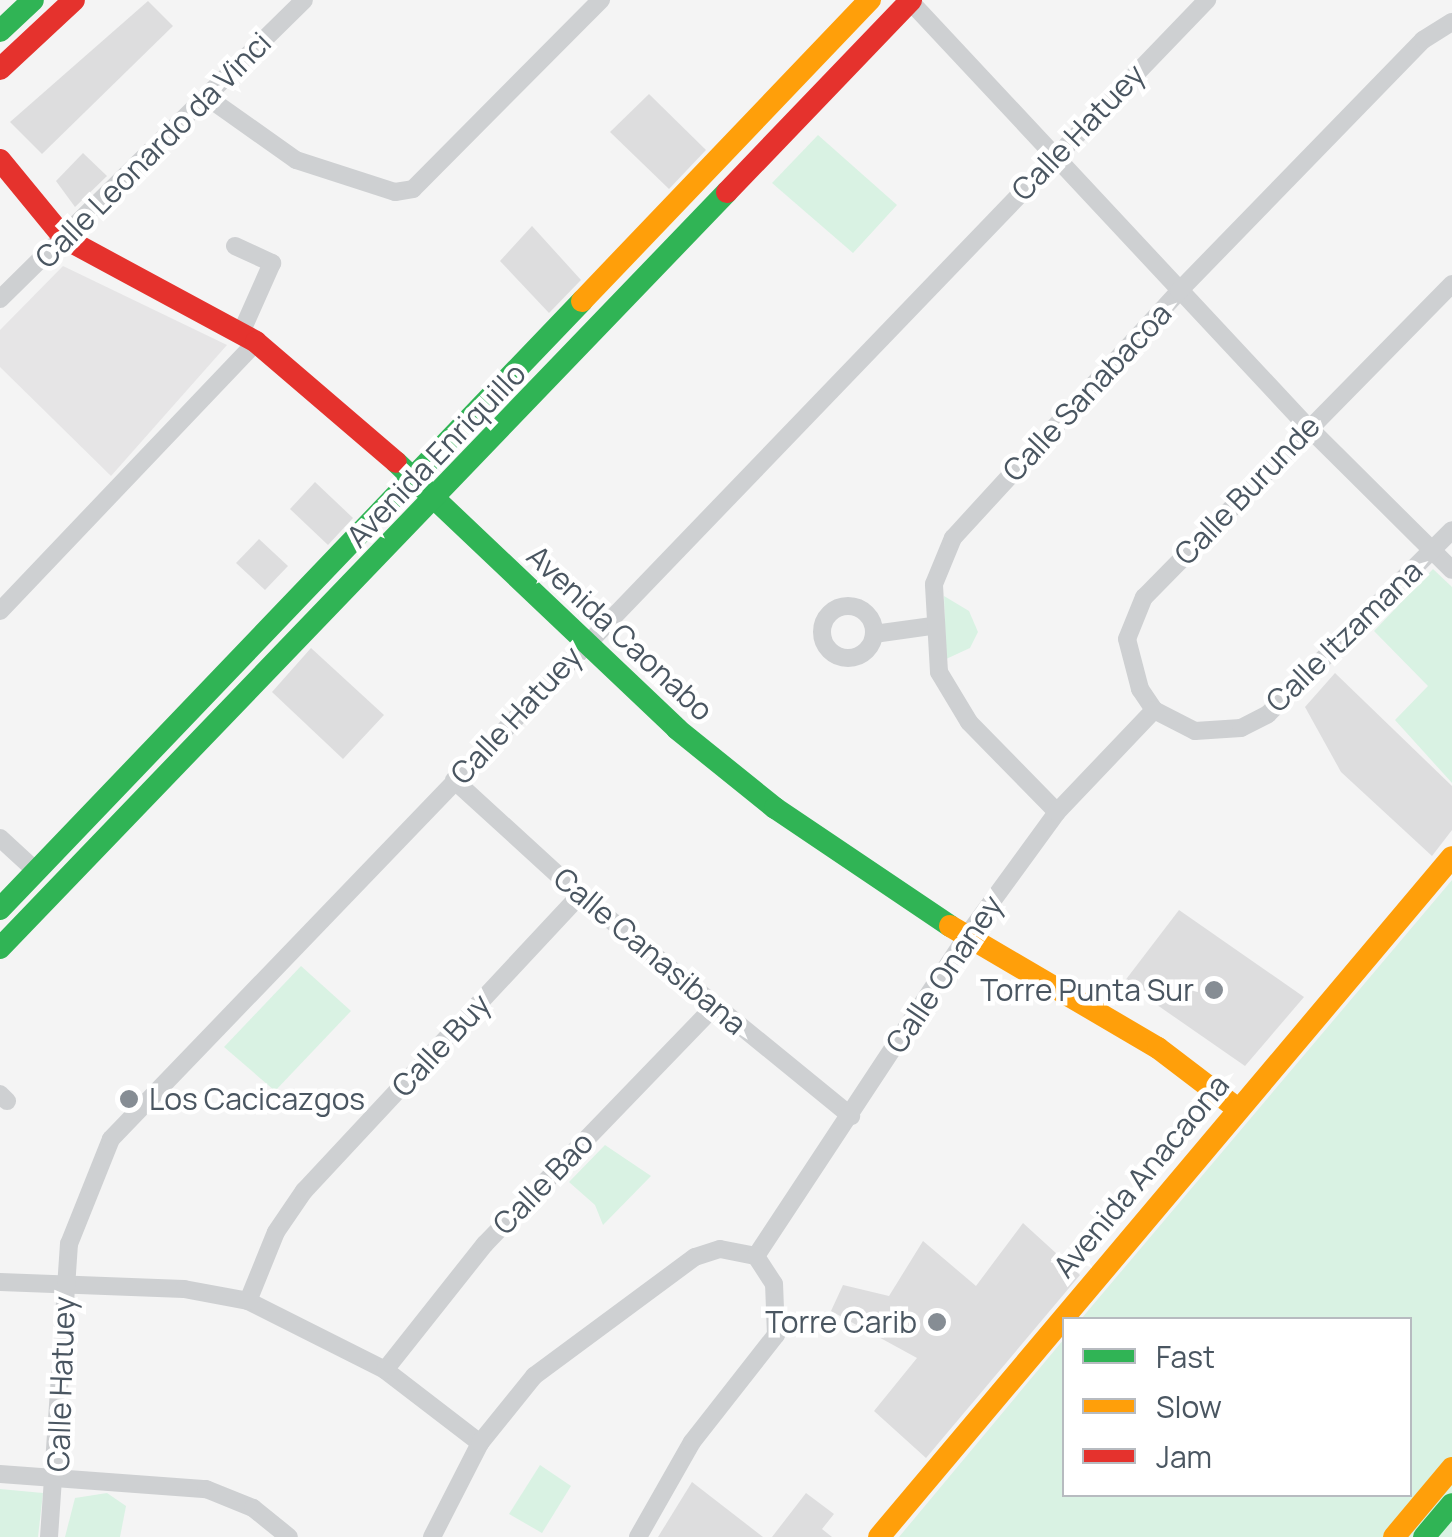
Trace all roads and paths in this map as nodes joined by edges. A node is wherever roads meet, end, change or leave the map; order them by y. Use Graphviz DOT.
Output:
graph roads {
  1 [pos="33,0"];
  2 [pos="74,0"];
  3 [pos="304,0"];
  4 [pos="601,0"];
  5 [pos="870,0"];
  6 [pos="910,0"];
  7 [pos="1206,0"];
  8 [pos="1452,22"];
  9 [pos="0,32"];
  10 [pos="0,69"];
  11 [pos="207,97"];
  12 [pos="1054,157"];
  13 [pos="0,160"];
  14 [pos="64,238"];
  15 [pos="235,246"];
  16 [pos="1452,284"];
  17 [pos="1179,291"];
  18 [pos="0,299"];
  19 [pos="249,337"];
  20 [pos="1306,426"];
  21 [pos="412,479"];
  22 [pos="436,503"];
  23 [pos="1452,530"];
  24 [pos="1432,550"];
  25 [pos="1452,570"];
  26 [pos="0,610"];
  27 [pos="932,626"];
  28 [pos="874,634"];
  29 [pos="585,642"];
  30 [pos="205,696"];
  31 [pos="1154,710"];
  32 [pos="225,712"];
  33 [pos="454,780"];
  34 [pos="1057,812"];
  35 [pos="0,838"];
  36 [pos="1452,857"];
  37 [pos="36,871"];
  38 [pos="580,895"];
  39 [pos="0,909"];
  40 [pos="966,937"];
  41 [pos="0,948"];
  42 [pos="714,1007"];
  43 [pos="1238,1110"];
  44 [pos="851,1116"];
  45 [pos="756,1256"];
  46 [pos="0,1282"];
  47 [pos="64,1284"];
  48 [pos="248,1301"];
  49 [pos="1064,1317"];
  50 [pos="1062,1319"];
  51 [pos="385,1370"];
  52 [pos="480,1442"];
  53 [pos="1452,1468"];
  54 [pos="0,1474"];
  55 [pos="58,1476"];
  56 [pos="1452,1504"];
  57 [pos="50,1537"];
  58 [pos="288,1537"];
  59 [pos="432,1537"];
  60 [pos="638,1537"];
  61 [pos="879,1537"];
  62 [pos="1394,1537"];
  63 [pos="1424,1537"];
  1 -- 9 [label="main road"];
  2 -- 10 [label="main road"];
  3 -- 11 [label="street, Calle Leonardo da Vinci"];
  4 -- 11 [label="street"];
  5 -- 21 [label="main road, Avenida Enriquillo"];
  6 -- 12 [label="street"];
  6 -- 22 [label="main road, Avenida Enriquillo"];
  7 -- 12 [label="street, Calle Hatuey"];
  8 -- 17 [label="street, Calle Sanabacoa"];
  11 -- 14 [label="street, Calle Leonardo da Vinci"];
  12 -- 17 [label="street"];
  12 -- 29 [label="street, Calle Hatuey"];
  13 -- 14 [label="main road, Avenida Caonabo"];
  14 -- 18 [label="street, Calle Leonardo da Vinci"];
  14 -- 19 [label="main road, Avenida Caonabo"];
  15 -- 19 [label="street"];
  16 -- 20 [label="street, Calle Burunde"];
  17 -- 20 [label="street"];
  17 -- 27 [label="street, Calle Sanabacoa"];
  19 -- 21 [label="main road, Avenida Caonabo"];
  19 -- 26 [label="street"];
  20 -- 24 [label="street"];
  20 -- 31 [label="street, Calle Burunde"];
  21 -- 22 [label="main road, Avenida Caonabo"];
  21 -- 30 [label="main road, Avenida Enriquillo"];
  22 -- 29 [label="main road, Avenida Caonabo"];
  22 -- 32 [label="main road, Avenida Enriquillo"];
  23 -- 24 [label="street, Calle Itzamana"];
  24 -- 25 [label="street"];
  24 -- 31 [label="street, Calle Itzamana"];
  27 -- 28 [label="street"];
  27 -- 34 [label="street, Calle Sanabacoa"];
  29 -- 33 [label="street, Calle Hatuey"];
  29 -- 40 [label="main road, Avenida Caonabo"];
  30 -- 32 [label="main road"];
  30 -- 37 [label="main road, Avenida Enriquillo"];
  31 -- 34 [label="street, Calle Onaney"];
  32 -- 41 [label="main road, Avenida Enriquillo"];
  33 -- 38 [label="street, Calle Canasibana"];
  33 -- 47 [label="street, Calle Hatuey"];
  34 -- 40 [label="street, Calle Onaney"];
  35 -- 37 [label="street"];
  36 -- 43 [label="main road, Avenida Anacaona"];
  37 -- 39 [label="main road, Avenida Enriquillo"];
  38 -- 42 [label="street, Calle Canasibana"];
  38 -- 48 [label="street, Calle Buy"];
  40 -- 43 [label="main road, Avenida Caonabo"];
  40 -- 44 [label="street, Calle Onaney"];
  42 -- 44 [label="street, Calle Canasibana"];
  42 -- 51 [label="street, Calle Bao"];
  43 -- 49 [label="main road, Avenida Anacaona"];
  44 -- 45 [label="street, Calle Onaney"];
  45 -- 52 [label="street"];
  45 -- 60 [label="street"];
  46 -- 47 [label="street"];
  47 -- 48 [label="street"];
  47 -- 55 [label="street, Calle Hatuey"];
  48 -- 51 [label="street"];
  50 -- 61 [label="main road, Avenida Anacaona"];
  51 -- 52 [label="street"];
  52 -- 59 [label="street"];
  53 -- 62 [label="main road"];
  54 -- 55 [label="street"];
  55 -- 57 [label="street, Calle Hatuey"];
  55 -- 58 [label="street"];
  56 -- 63 [label="main road"];
}
